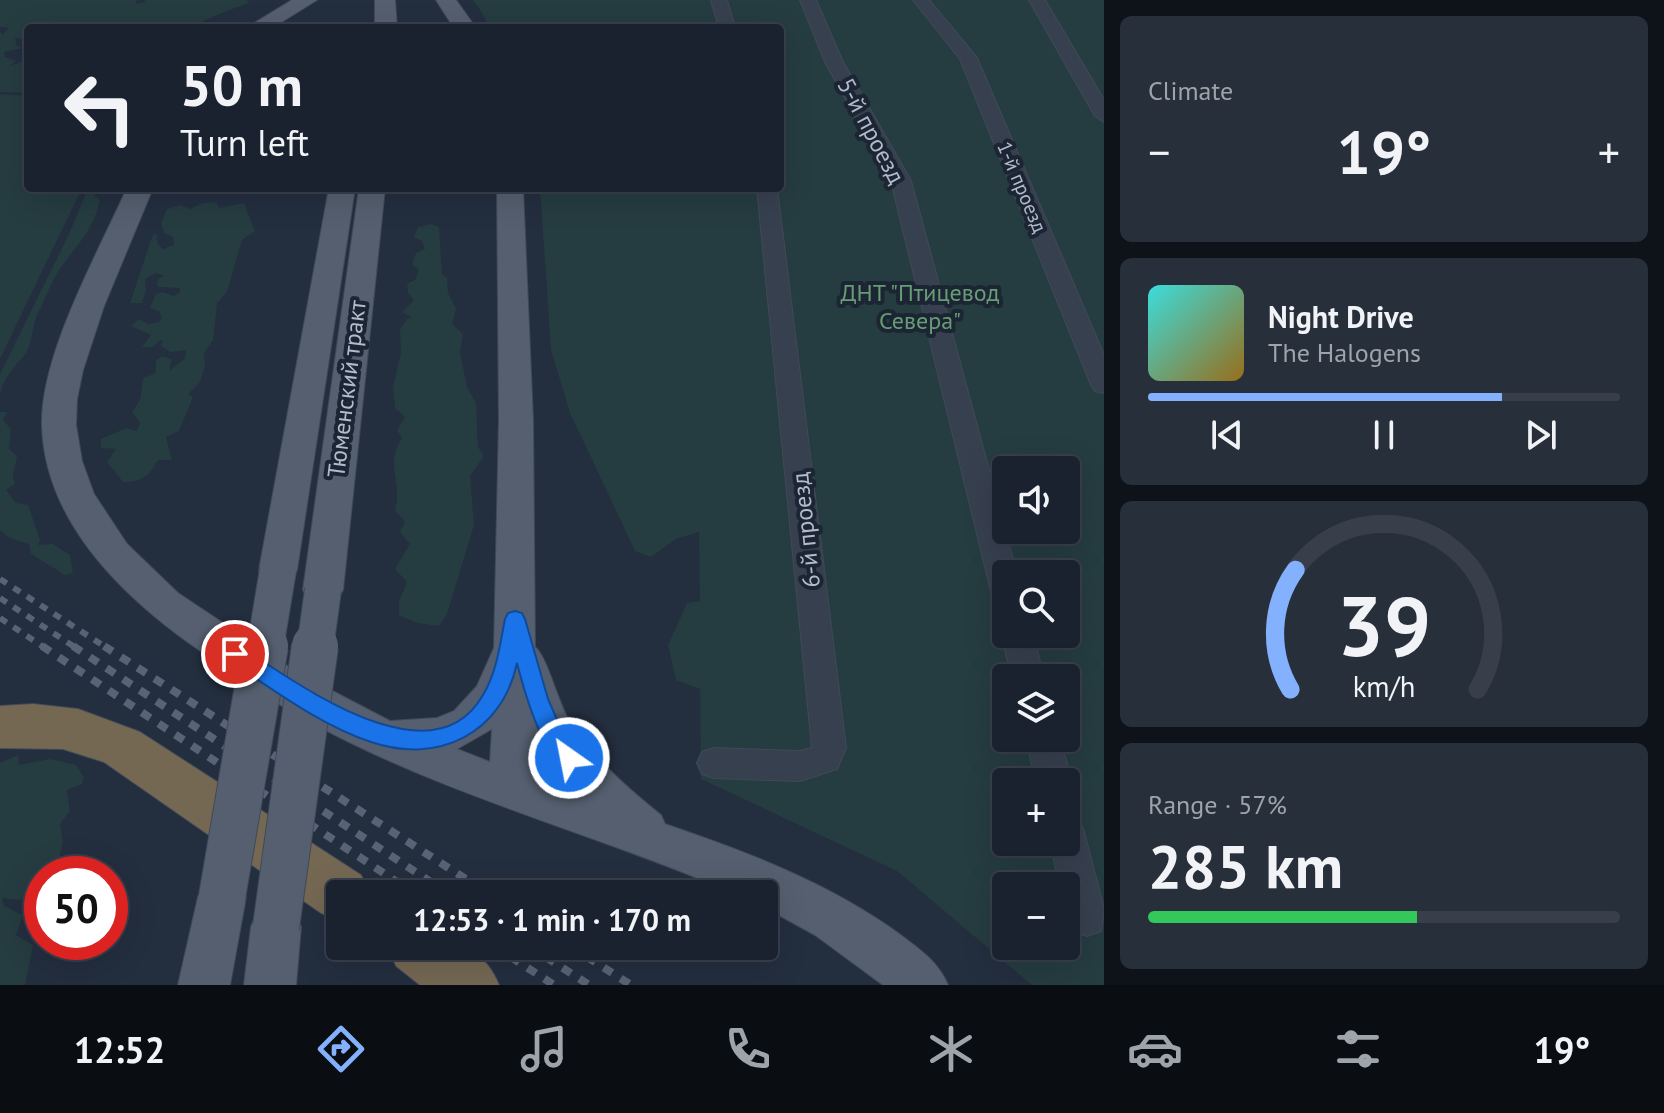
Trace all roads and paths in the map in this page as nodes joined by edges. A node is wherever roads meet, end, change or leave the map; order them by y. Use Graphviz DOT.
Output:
graph roads {
  1 [pos="307,0"];
  2 [pos="385,0"];
  3 [pos="446,0"];
  4 [pos="719,0"];
  5 [pos="808,0"];
  6 [pos="921,0"];
  7 [pos="1037,0"];
  8 [pos="264,24"];
  9 [pos="386,24"];
  10 [pos="462,24"];
  11 [pos="726,24"];
  12 [pos="1104,116"];
  13 [pos="138,192"];
  14 [pos="341,192"];
  15 [pos="372,192"];
  16 [pos="510,192"];
  17 [pos="767,192"];
  18 [pos="1099,361"];
  19 [pos="1104,385"];
  20 [pos="998,560"];
  21 [pos="515,619"];
  22 [pos="0,727"];
  23 [pos="375,734"];
  24 [pos="714,763"];
  25 [pos="511,788"];
  26 [pos="663,845"];
  27 [pos="1072,856"];
  28 [pos="326,884"];
  29 [pos="1087,918"];
  30 [pos="436,960"];
  31 [pos="204,985"];
  32 [pos="270,985"];
  33 [pos="469,985"];
  34 [pos="922,985"];
  1 -- 8 [label="main road"];
  2 -- 9 [label="main road"];
  3 -- 10 [label="main road"];
  4 -- 11 [label="street"];
  5 -- 20 [label="street, 5-й проезд"];
  6 -- 18 [label="street, 1-й проезд"];
  7 -- 12 [label="street"];
  13 -- 23 [label="main road"];
  14 -- 31 [label="main road, Тюменский тракт, bridge"];
  15 -- 32 [label="main road, Тюменский тракт, bridge"];
  16 -- 21 [label="main road"];
  17 -- 24 [label="street, 6-й проезд"];
  18 -- 19 [label="street, 1-й проезд"];
  21 -- 23 [label="main road"];
  21 -- 25 [label="main road"];
  21 -- 26 [label="main road"];
  22 -- 28 [label="highway"];
  23 -- 25 [label="main road"];
  25 -- 26 [label="main road"];
  26 -- 34 [label="main road"];
  27 -- 29 [label="street"];
  30 -- 33 [label="highway"];
}
